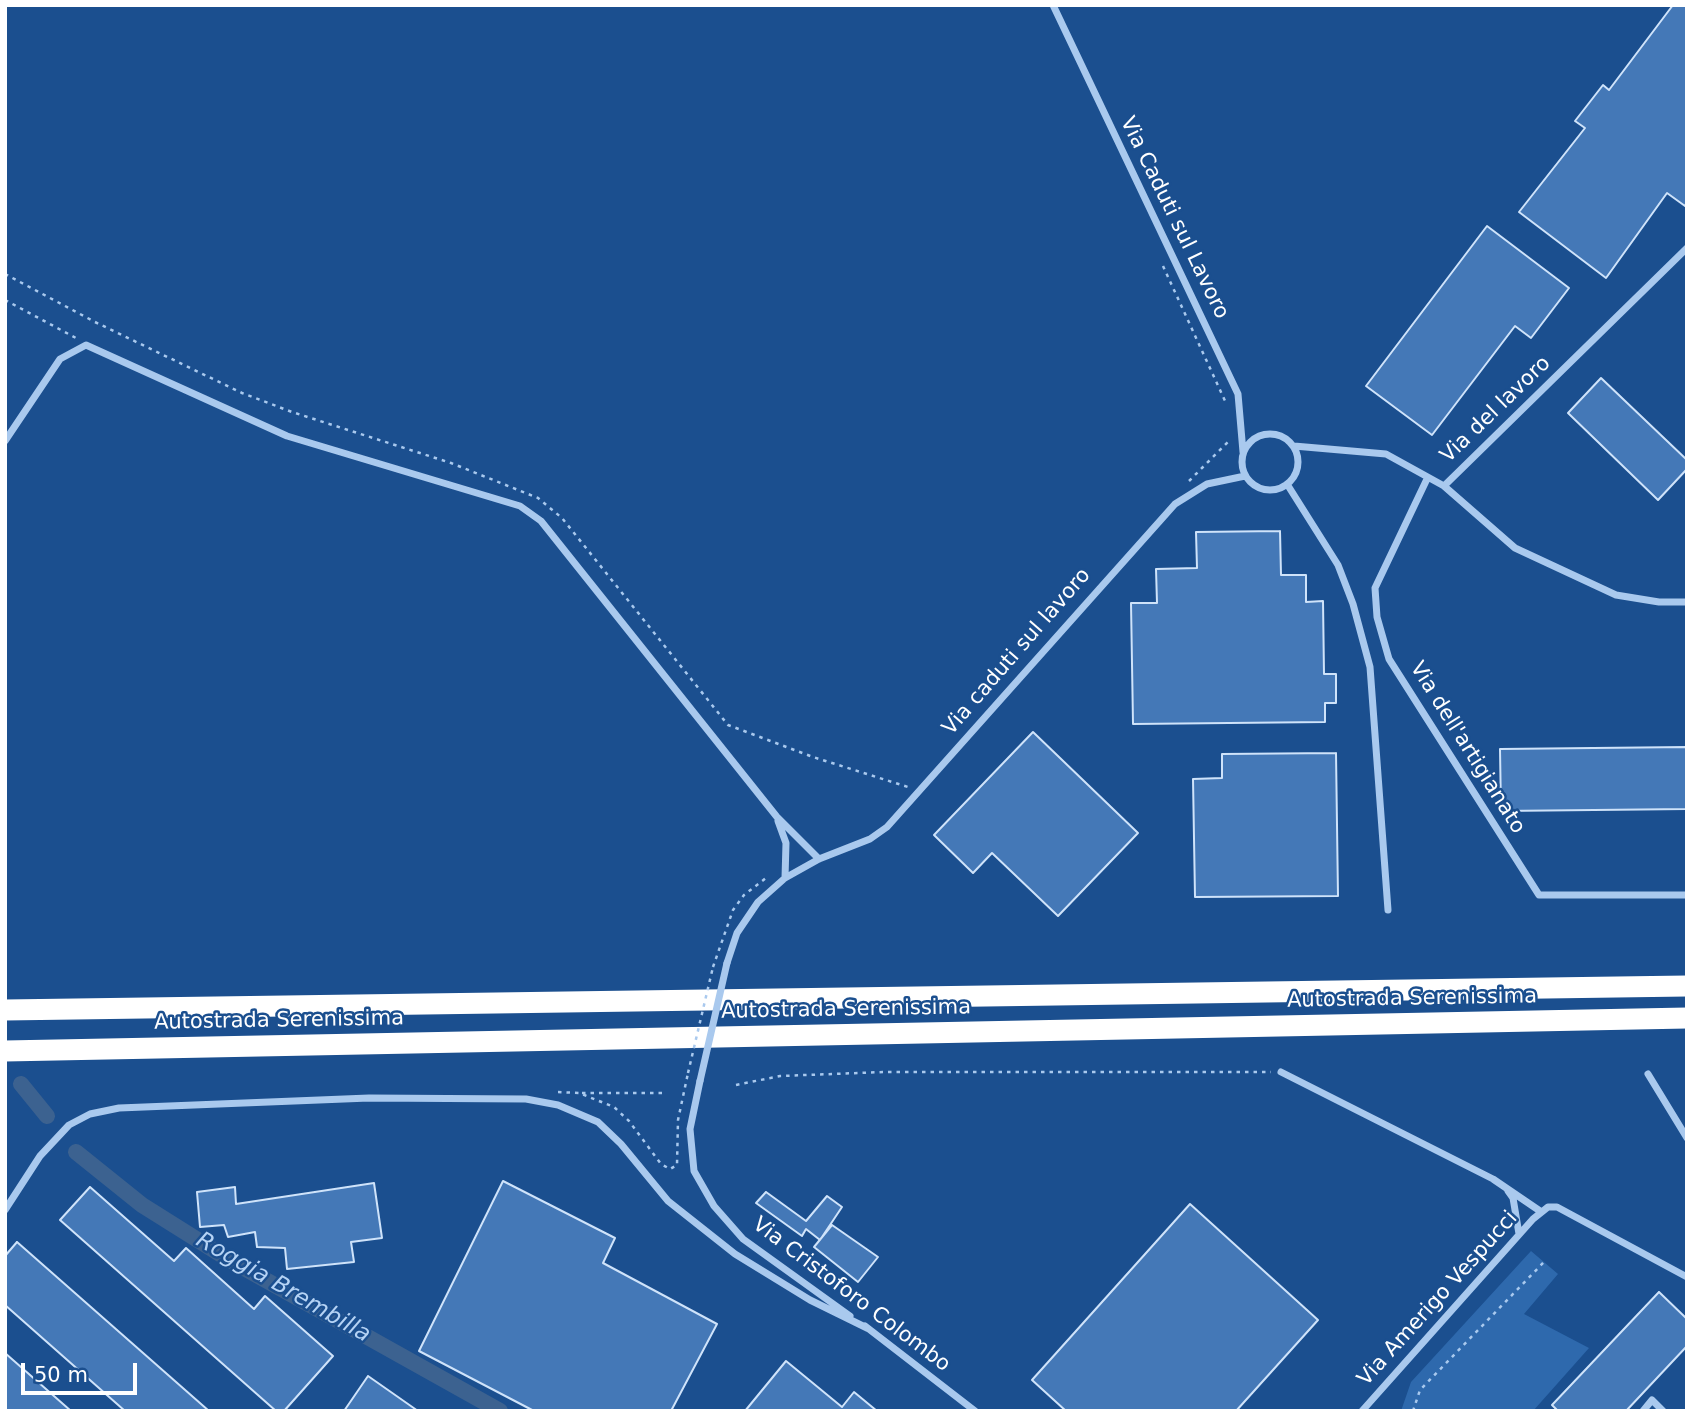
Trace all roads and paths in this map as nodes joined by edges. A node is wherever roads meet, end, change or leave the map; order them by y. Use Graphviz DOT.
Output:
graph roads {
  1 [pos="1053,5"];
  2 [pos="1687,248"];
  3 [pos="1162,264"];
  4 [pos="5,274"];
  5 [pos="5,300"];
  6 [pos="86,345"];
  7 [pos="1229,410"];
  8 [pos="1234,429"];
  9 [pos="5,442"];
  10 [pos="1294,446"];
  11 [pos="1243,452"];
  12 [pos="1245,476"];
  13 [pos="1427,479"];
  14 [pos="1287,484"];
  15 [pos="1444,486"];
  16 [pos="1181,489"];
  17 [pos="1687,602"];
  18 [pos="904,797"];
  19 [pos="777,817"];
  20 [pos="819,859"];
  21 [pos="786,865"];
  22 [pos="785,878"];
  23 [pos="1687,895"];
  24 [pos="1388,910"];
  25 [pos="727,963"];
  26 [pos="1687,986"];
  27 [pos="5,1010"];
  28 [pos="1687,1018"];
  29 [pos="5,1051"];
  30 [pos="1281,1072"];
  31 [pos="688,1073"];
  32 [pos="1648,1074"];
  33 [pos="736,1085"];
  34 [pos="579,1093"];
  35 [pos="666,1093"];
  36 [pos="1687,1138"];
  37 [pos="1506,1187"];
  38 [pos="5,1210"];
  39 [pos="1540,1211"];
  40 [pos="1519,1234"];
  41 [pos="1544,1262"];
  42 [pos="1687,1277"];
  43 [pos="867,1328"];
  44 [pos="975,1411"];
  45 [pos="1362,1411"];
  46 [pos="1413,1411"];
  47 [pos="1643,1411"];
  48 [pos="1663,1411"];
  1 -- 11 [label="street, Via Caduti sul Lavoro"];
  2 -- 15 [label="street, Via del lavoro"];
  3 -- 7 [label="path"];
  4 -- 18 [label="path"];
  5 -- 6 [label="path"];
  6 -- 9 [label="street"];
  6 -- 19 [label="street"];
  8 -- 16 [label="path"];
  10 -- 11 [label="street"];
  10 -- 13 [label="street, Via del lavoro"];
  10 -- 14 [label="street"];
  11 -- 12 [label="street, Via Caduti sul Lavoro"];
  12 -- 14 [label="street"];
  12 -- 20 [label="street, Via caduti sul lavoro"];
  13 -- 15 [label="street, Via del lavoro"];
  13 -- 23 [label="street, Via dell'artigianato"];
  14 -- 24 [label="street"];
  15 -- 17 [label="street"];
  19 -- 20 [label="street"];
  19 -- 21 [label="street"];
  20 -- 22 [label="street, Via caduti sul lavoro"];
  21 -- 22 [label="street"];
  21 -- 31 [label="path, bridge"];
  22 -- 25 [label="street, Via caduti sul lavoro"];
  25 -- 43 [label="street, Via Cristoforo Colombo, bridge"];
  26 -- 27 [label="highway, Autostrada Serenissima"];
  28 -- 29 [label="highway, Autostrada Serenissima"];
  30 -- 33 [label="path"];
  30 -- 37 [label="street"];
  32 -- 36 [label="street"];
  34 -- 35 [label="path"];
  37 -- 39 [label="street"];
  37 -- 40 [label="street"];
  38 -- 43 [label="street"];
  39 -- 40 [label="street, Via Amerigo Vespucci"];
  39 -- 42 [label="street"];
  40 -- 45 [label="street, Via Amerigo Vespucci"];
  41 -- 46 [label="path"];
  43 -- 44 [label="street, Via Cristoforo Colombo"];
  47 -- 48 [label="street"];
}
